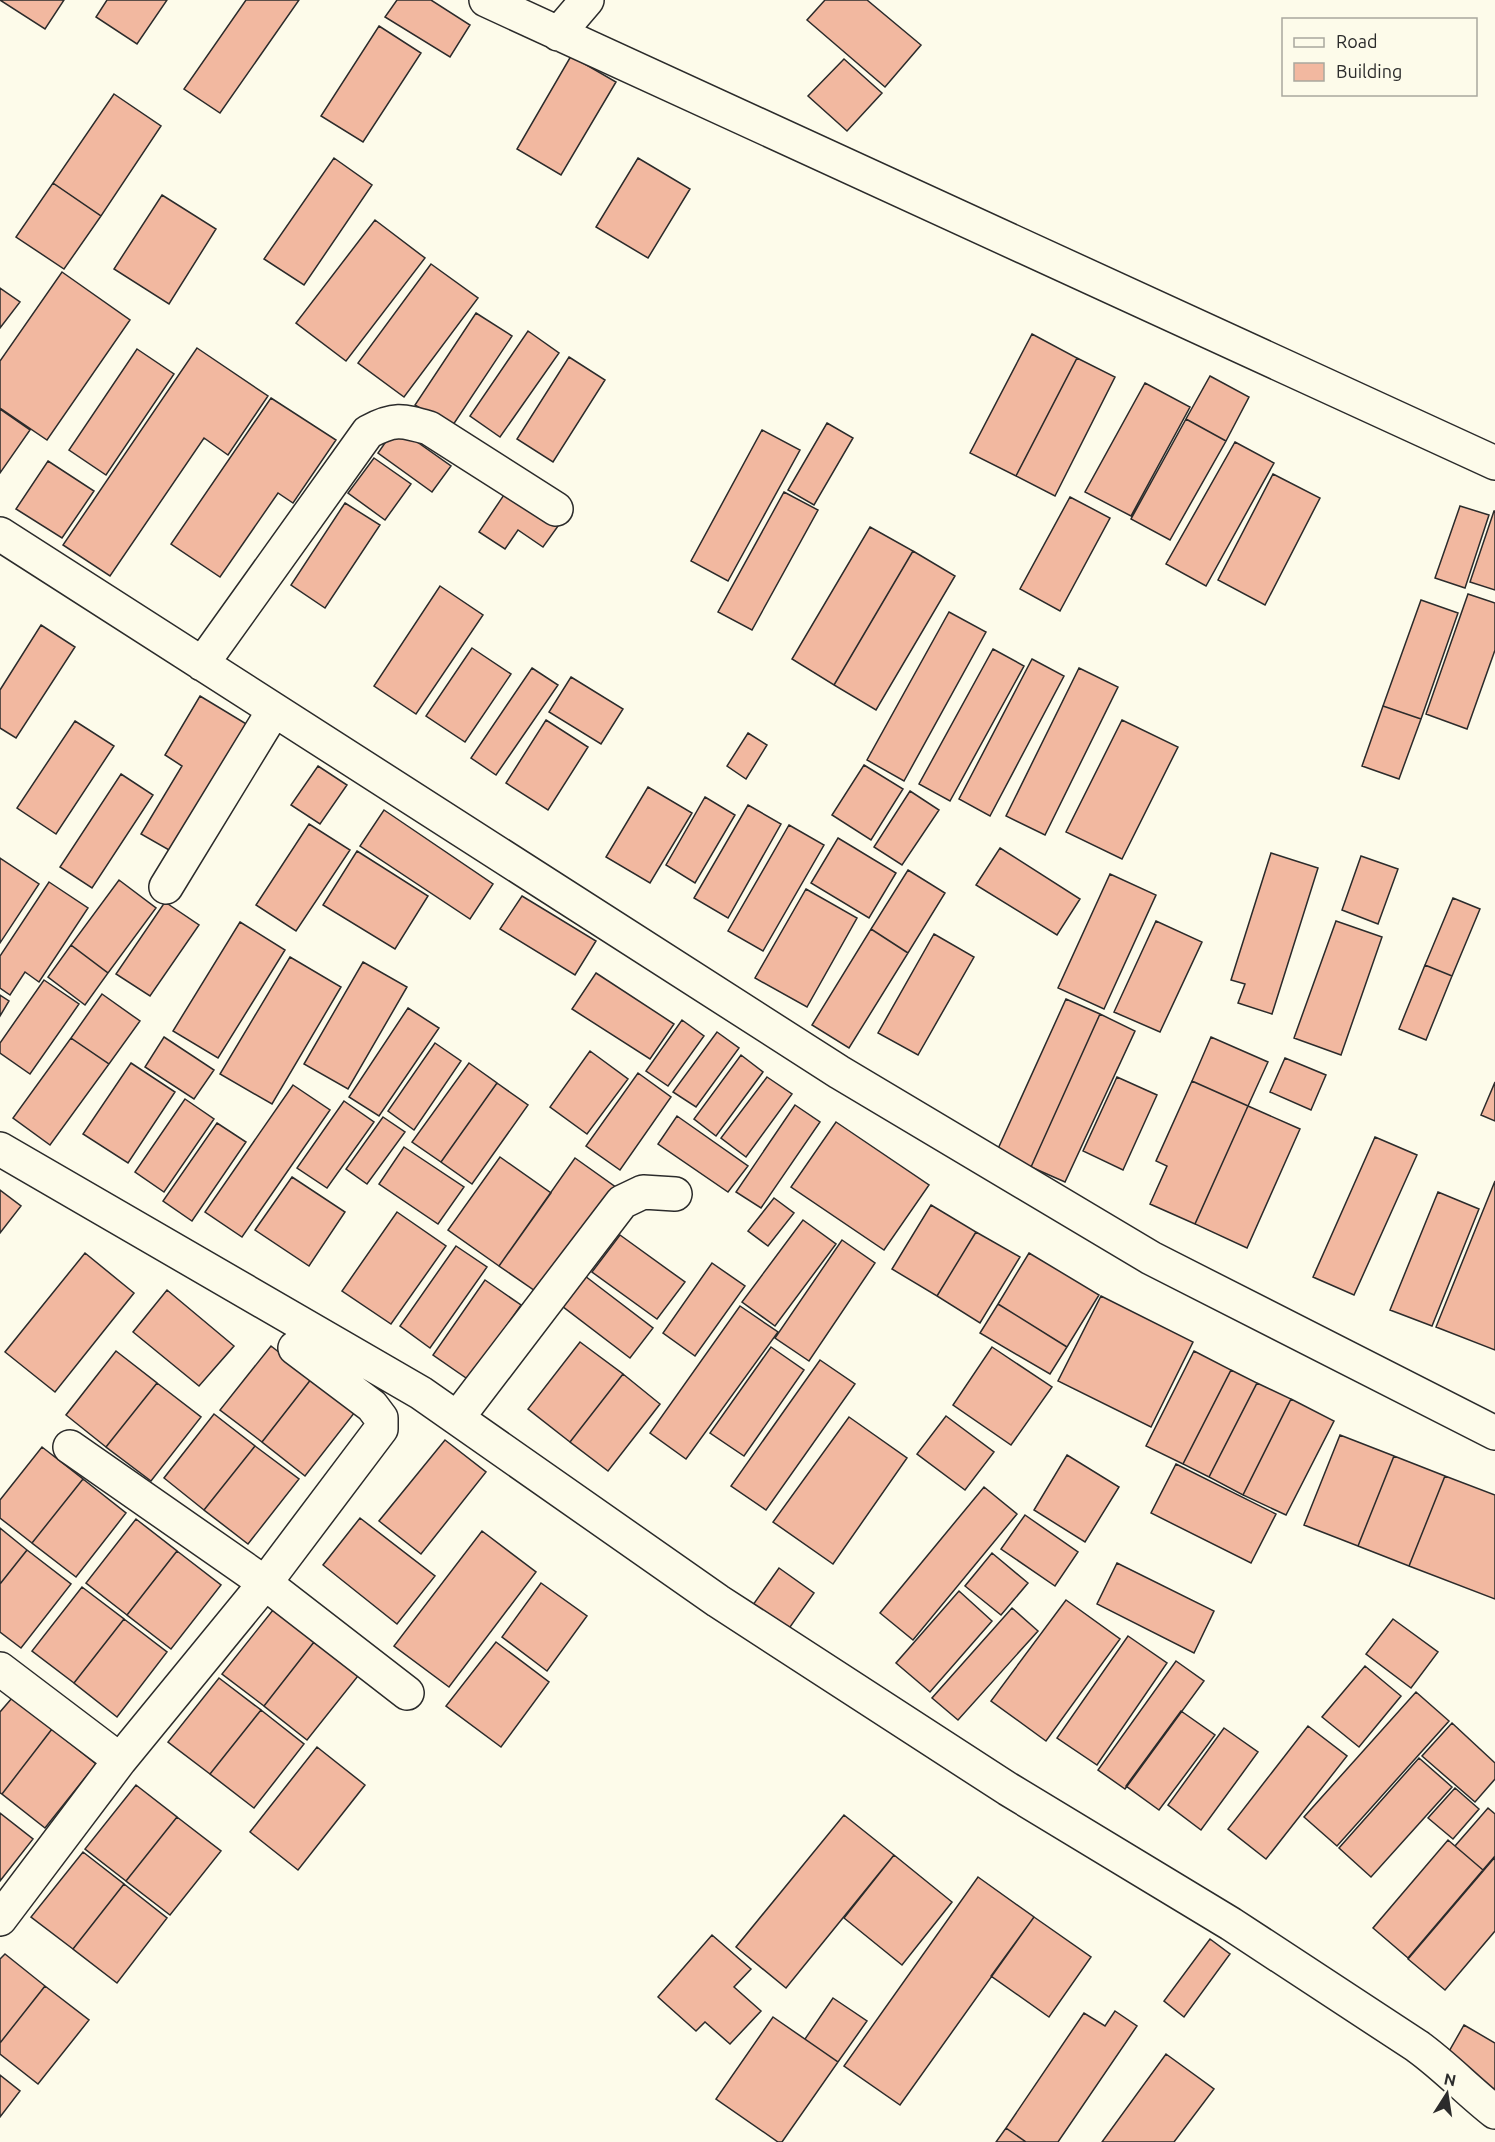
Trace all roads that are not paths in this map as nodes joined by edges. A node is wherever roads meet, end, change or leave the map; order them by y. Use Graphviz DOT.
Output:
graph roads {
  1 [pos="486,0"];
  2 [pos="587,0"];
  3 [pos="558,34"];
  4 [pos="1495,463"];
  5 [pos="556,509"];
  6 [pos="0,534"];
  7 [pos="202,664"];
  8 [pos="274,710"];
  9 [pos="166,887"];
  10 [pos="0,1149"];
  11 [pos="675,1194"];
  12 [pos="295,1348"];
  13 [pos="421,1393"];
  14 [pos="356,1395"];
  15 [pos="458,1417"];
  16 [pos="1495,1432"];
  17 [pos="70,1447"];
  18 [pos="265,1583"];
  19 [pos="0,1669"];
  20 [pos="407,1693"];
  21 [pos="120,1760"];
  22 [pos="0,1918"];
  23 [pos="1495,2112"];
  1 -- 3 [label="street"];
  2 -- 3 [label="street"];
  3 -- 4 [label="street"];
  5 -- 7 [label="street"];
  6 -- 7 [label="street"];
  7 -- 8 [label="street"];
  8 -- 9 [label="street"];
  8 -- 16 [label="street"];
  10 -- 13 [label="street"];
  11 -- 15 [label="street"];
  12 -- 14 [label="street"];
  13 -- 14 [label="street"];
  13 -- 15 [label="street"];
  14 -- 18 [label="street"];
  15 -- 23 [label="street"];
  17 -- 18 [label="street"];
  18 -- 20 [label="street"];
  18 -- 21 [label="street"];
  19 -- 21 [label="street"];
  21 -- 22 [label="street"];
}
